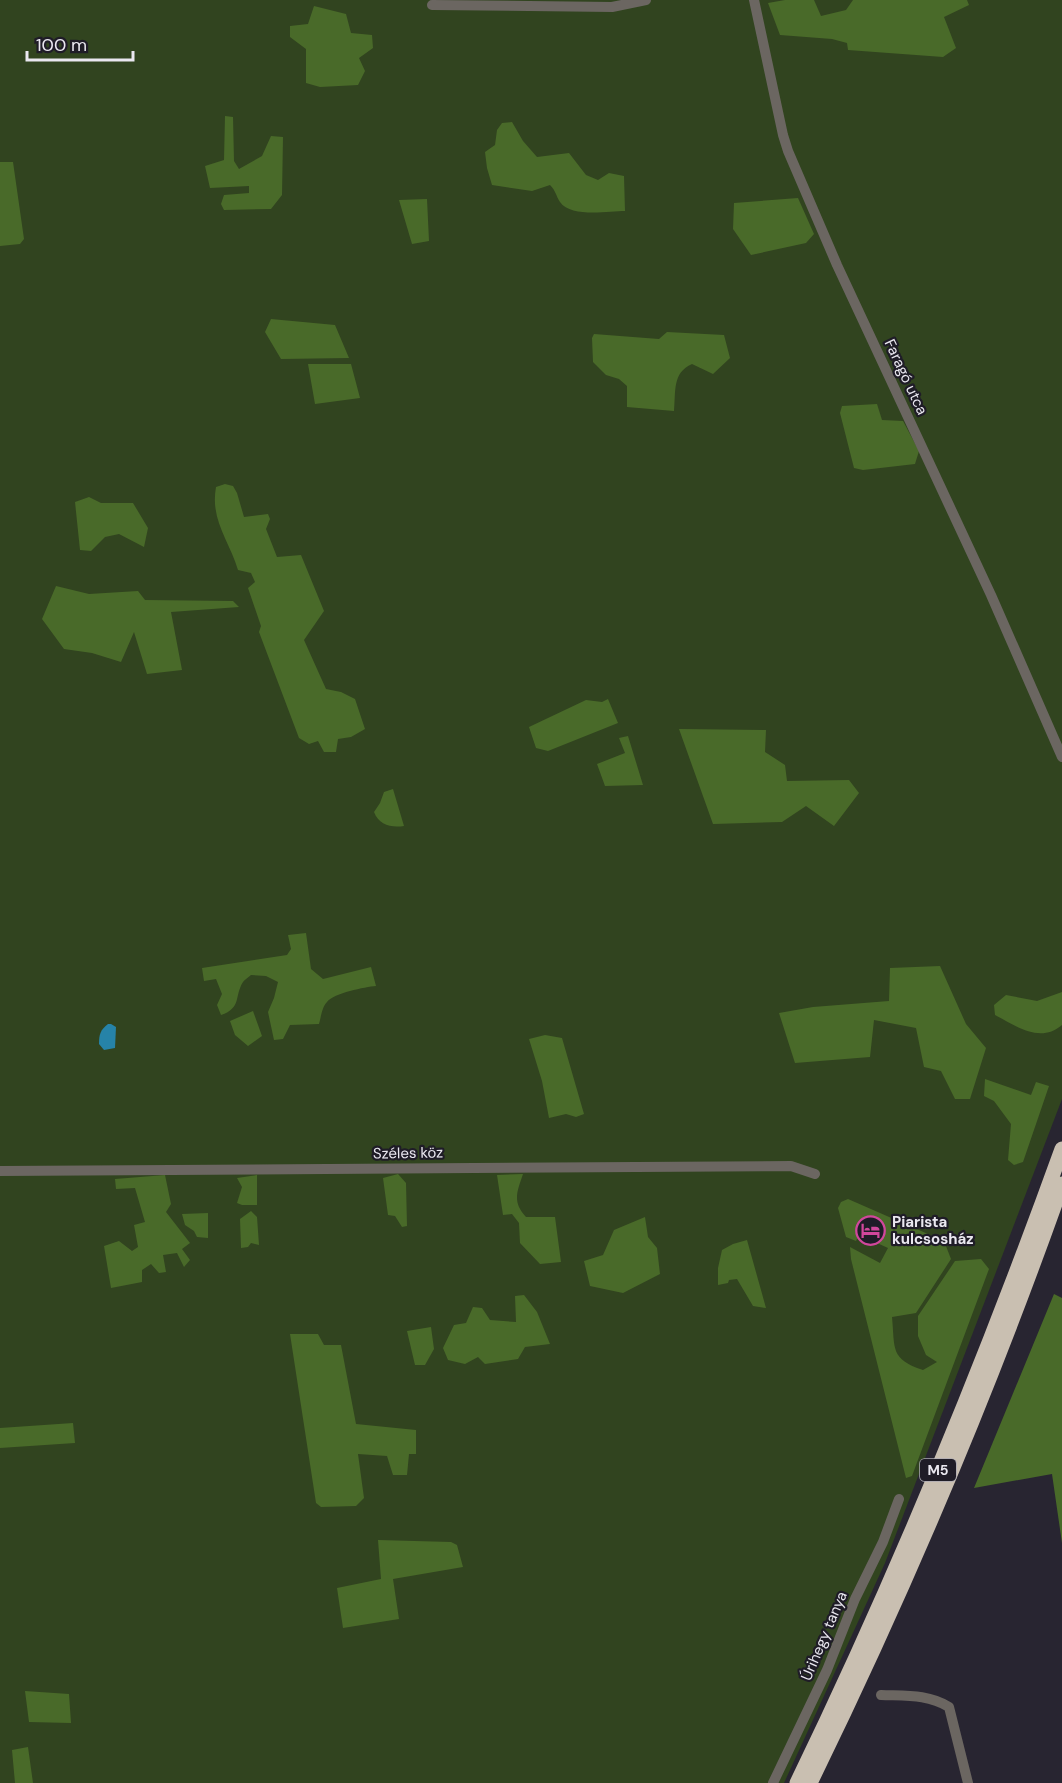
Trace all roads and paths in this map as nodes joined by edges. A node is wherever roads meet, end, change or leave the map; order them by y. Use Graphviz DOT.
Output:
graph roads {
  1 [pos="646,0"];
  2 [pos="754,0"];
  3 [pos="611,4"];
  4 [pos="432,5"];
  5 [pos="1062,757"];
  6 [pos="1062,1149"];
  7 [pos="0,1171"];
  8 [pos="814,1174"];
  9 [pos="1062,1184"];
  10 [pos="899,1498"];
  11 [pos="881,1695"];
  12 [pos="773,1783"];
  13 [pos="796,1783"];
  14 [pos="810,1783"];
  15 [pos="969,1783"];
  1 -- 3 [label="street"];
  2 -- 5 [label="street, Faragó utca"];
  3 -- 4 [label="street"];
  6 -- 13 [label="highway, M5"];
  7 -- 8 [label="street, Széles köz"];
  9 -- 14 [label="highway, M5"];
  10 -- 12 [label="street, Úrihegy tanya"];
  11 -- 15 [label="street"];
}
